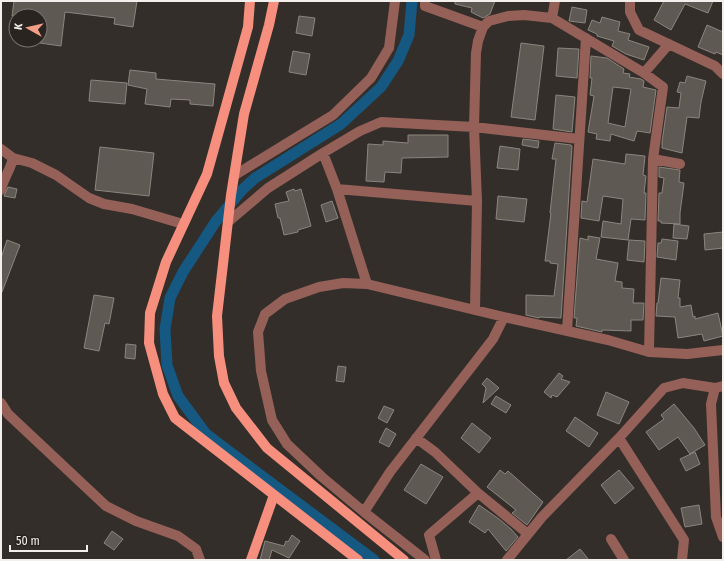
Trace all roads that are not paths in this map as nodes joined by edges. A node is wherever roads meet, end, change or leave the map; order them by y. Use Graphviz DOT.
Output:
graph roads {
  1 [pos="250,1"];
  2 [pos="274,1"];
  3 [pos="394,1"];
  4 [pos="425,1"];
  5 [pos="555,1"];
  6 [pos="630,1"];
  7 [pos="552,18"];
  8 [pos="483,27"];
  9 [pos="586,38"];
  10 [pos="669,44"];
  11 [pos="644,73"];
  12 [pos="723,74"];
  13 [pos="474,127"];
  14 [pos="579,139"];
  15 [pos="1,149"];
  16 [pos="323,153"];
  17 [pos="13,158"];
  18 [pos="653,159"];
  19 [pos="680,164"];
  20 [pos="235,175"];
  21 [pos="337,189"];
  22 [pos="1,190"];
  23 [pos="477,201"];
  24 [pos="229,219"];
  25 [pos="183,224"];
  26 [pos="367,284"];
  27 [pos="475,310"];
  28 [pos="504,317"];
  29 [pos="567,331"];
  30 [pos="723,350"];
  31 [pos="649,352"];
  32 [pos="719,387"];
  33 [pos="1,403"];
  34 [pos="416,438"];
  35 [pos="619,438"];
  36 [pos="478,493"];
  37 [pos="274,495"];
  38 [pos="364,512"];
  39 [pos="528,534"];
  40 [pos="723,537"];
  41 [pos="610,539"];
  42 [pos="200,560"];
  43 [pos="251,560"];
  44 [pos="358,560"];
  45 [pos="404,560"];
  46 [pos="425,560"];
  47 [pos="436,560"];
  48 [pos="507,560"];
  49 [pos="624,560"];
  50 [pos="682,560"];
  1 -- 25 [label="main road"];
  2 -- 20 [label="main road"];
  3 -- 20 [label="street"];
  4 -- 8 [label="street"];
  5 -- 7 [label="street"];
  6 -- 10 [label="street"];
  7 -- 8 [label="street"];
  7 -- 9 [label="street"];
  8 -- 13 [label="street"];
  9 -- 11 [label="street"];
  9 -- 14 [label="street"];
  10 -- 11 [label="street"];
  10 -- 12 [label="street"];
  11 -- 18 [label="street"];
  13 -- 14 [label="street"];
  13 -- 16 [label="street"];
  13 -- 23 [label="street"];
  14 -- 29 [label="street"];
  15 -- 17 [label="street"];
  16 -- 21 [label="street"];
  16 -- 24 [label="street"];
  17 -- 22 [label="street"];
  17 -- 25 [label="street"];
  18 -- 19 [label="street"];
  18 -- 31 [label="street"];
  20 -- 24 [label="main road"];
  21 -- 23 [label="street"];
  21 -- 26 [label="street"];
  23 -- 27 [label="street"];
  24 -- 45 [label="main road"];
  25 -- 37 [label="main road"];
  26 -- 27 [label="street"];
  26 -- 38 [label="street"];
  27 -- 28 [label="street"];
  28 -- 29 [label="street"];
  28 -- 34 [label="street"];
  29 -- 31 [label="street"];
  30 -- 31 [label="street"];
  32 -- 35 [label="street"];
  32 -- 40 [label="street"];
  33 -- 42 [label="street"];
  34 -- 36 [label="street"];
  34 -- 38 [label="street"];
  35 -- 39 [label="street"];
  35 -- 50 [label="street"];
  36 -- 39 [label="street"];
  36 -- 47 [label="street"];
  37 -- 43 [label="main road"];
  37 -- 44 [label="main road"];
  38 -- 46 [label="street"];
  39 -- 48 [label="street"];
  41 -- 49 [label="street"];
}
